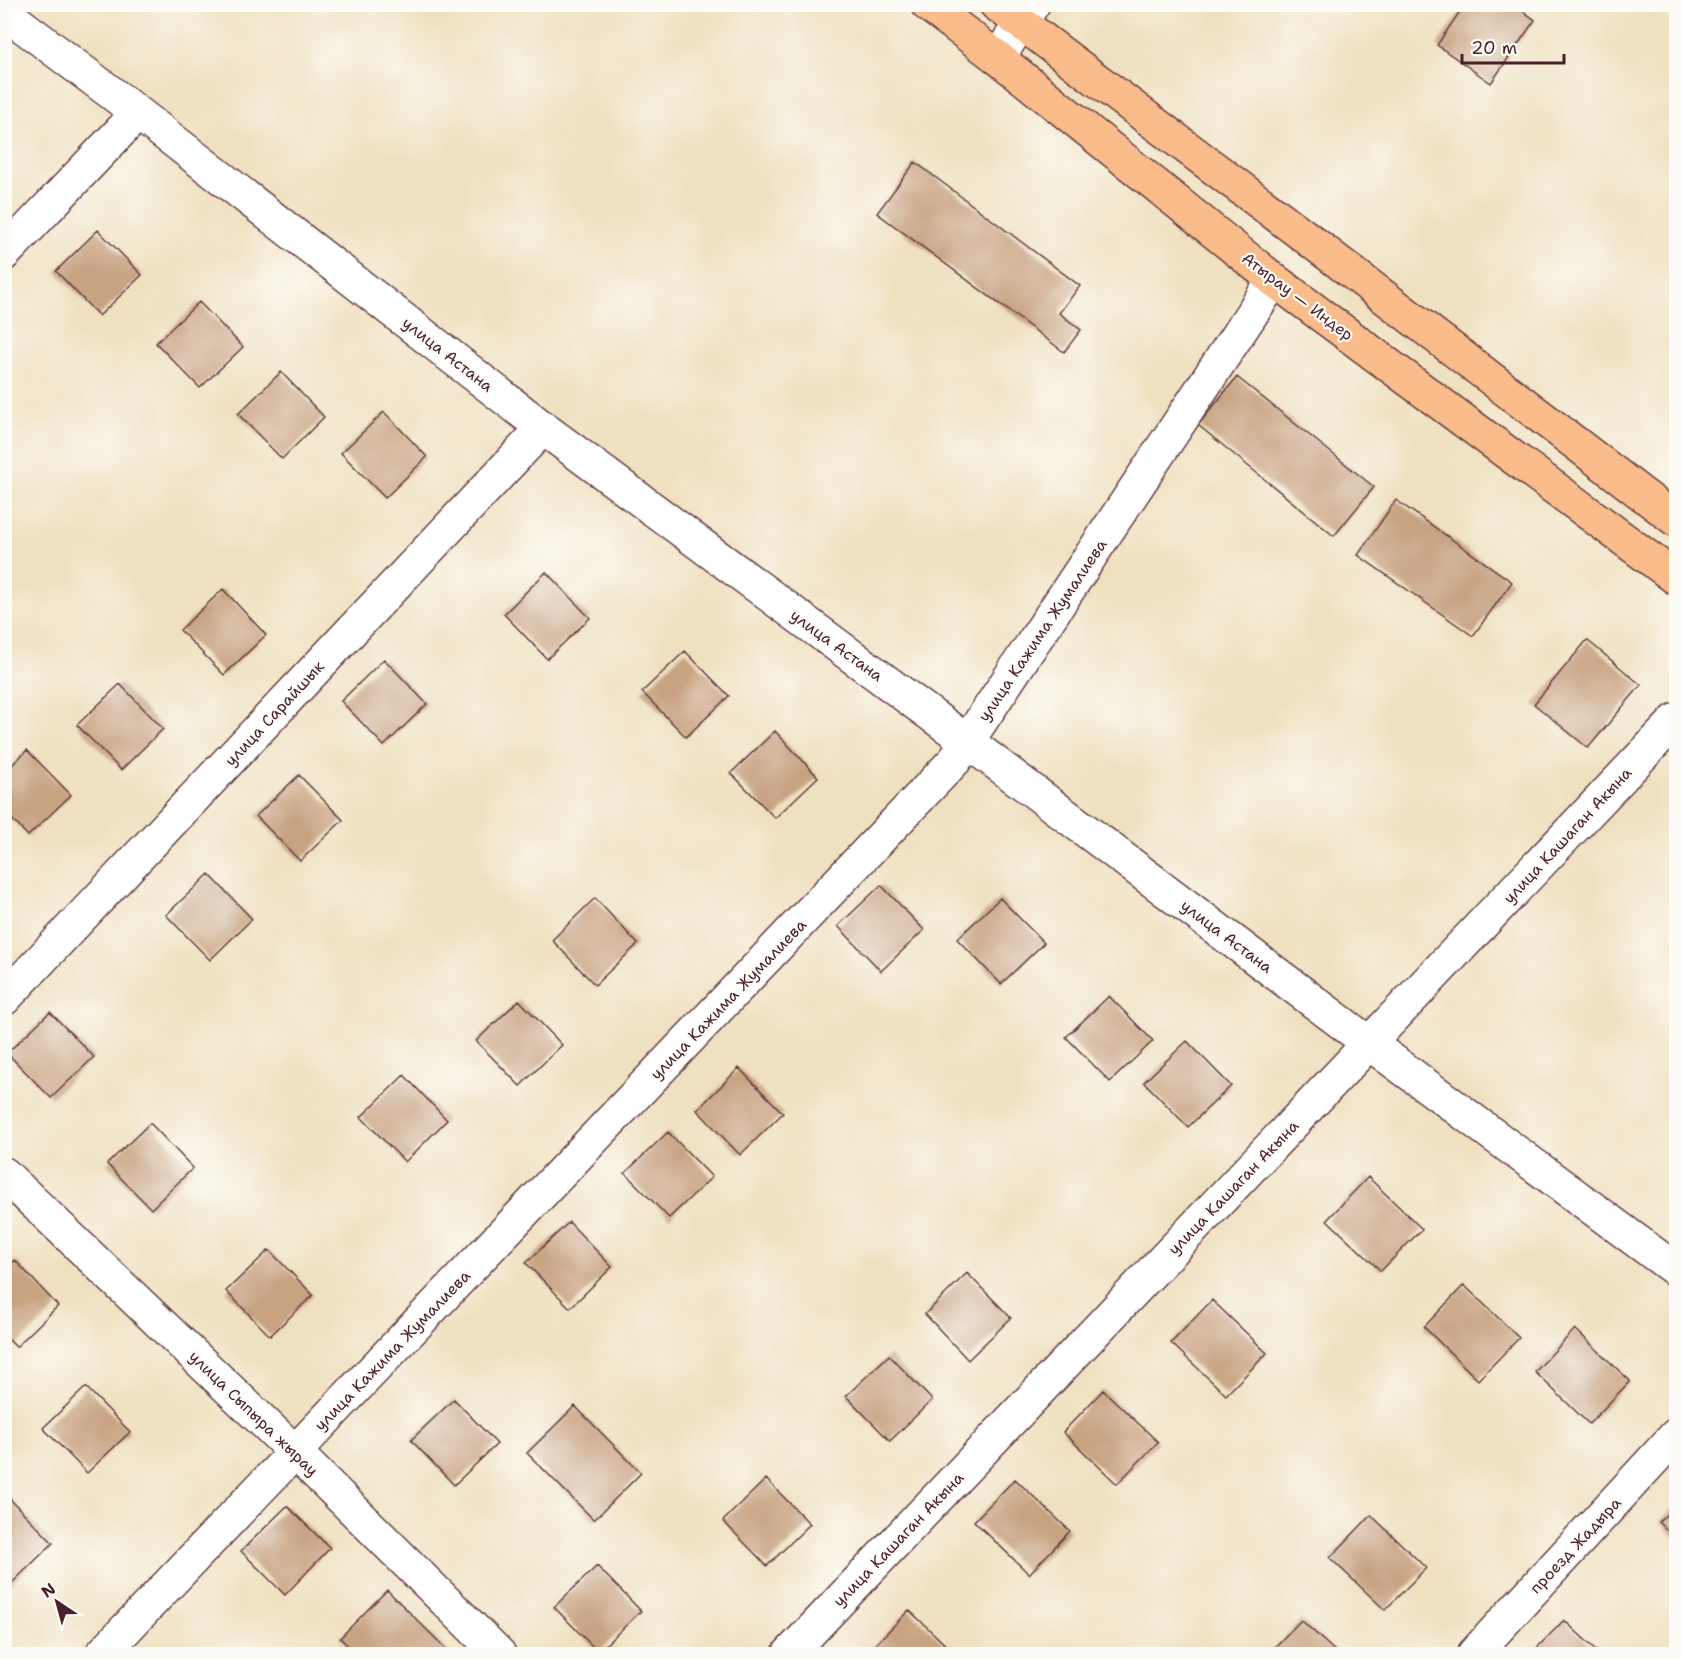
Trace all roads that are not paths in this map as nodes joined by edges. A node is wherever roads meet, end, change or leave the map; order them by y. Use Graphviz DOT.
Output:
graph roads {
  1 [pos="927,4"];
  2 [pos="1017,11"];
  3 [pos="4,12"];
  4 [pos="998,58"];
  5 [pos="138,113"];
  6 [pos="4,254"];
  7 [pos="1274,280"];
  8 [pos="543,428"];
  9 [pos="1677,520"];
  10 [pos="1677,578"];
  11 [pos="1677,720"];
  12 [pos="968,742"];
  13 [pos="4,999"];
  14 [pos="1370,1044"];
  15 [pos="4,1174"];
  16 [pos="1677,1270"];
  17 [pos="1677,1435"];
  18 [pos="295,1452"];
  19 [pos="102,1654"];
  20 [pos="499,1654"];
  21 [pos="789,1654"];
  22 [pos="1474,1654"];
  1 -- 4 [label="main road, Атырау — Индер"];
  2 -- 4 [label="street"];
  2 -- 9 [label="main road"];
  3 -- 5 [label="street, улица Астана"];
  4 -- 7 [label="main road, Атырау — Индер"];
  5 -- 6 [label="street"];
  5 -- 8 [label="street, улица Астана"];
  7 -- 10 [label="main road, Атырау — Индер"];
  7 -- 12 [label="street, улица Кажима Жумалиева"];
  8 -- 12 [label="street, улица Астана"];
  8 -- 13 [label="street, улица Сарайшык"];
  11 -- 14 [label="street, улица Кашаган Акына"];
  12 -- 14 [label="street, улица Астана"];
  12 -- 18 [label="street, улица Кажима Жумалиева"];
  14 -- 16 [label="street, улица Астана"];
  14 -- 21 [label="street, улица Кашаган Акына"];
  15 -- 18 [label="street, улица Сыпыра жырау"];
  17 -- 22 [label="street, проезд Жадыра"];
  18 -- 19 [label="street, улица Кажима Жумалиева"];
  18 -- 20 [label="street, улица Сыпыра жырау"];
}
